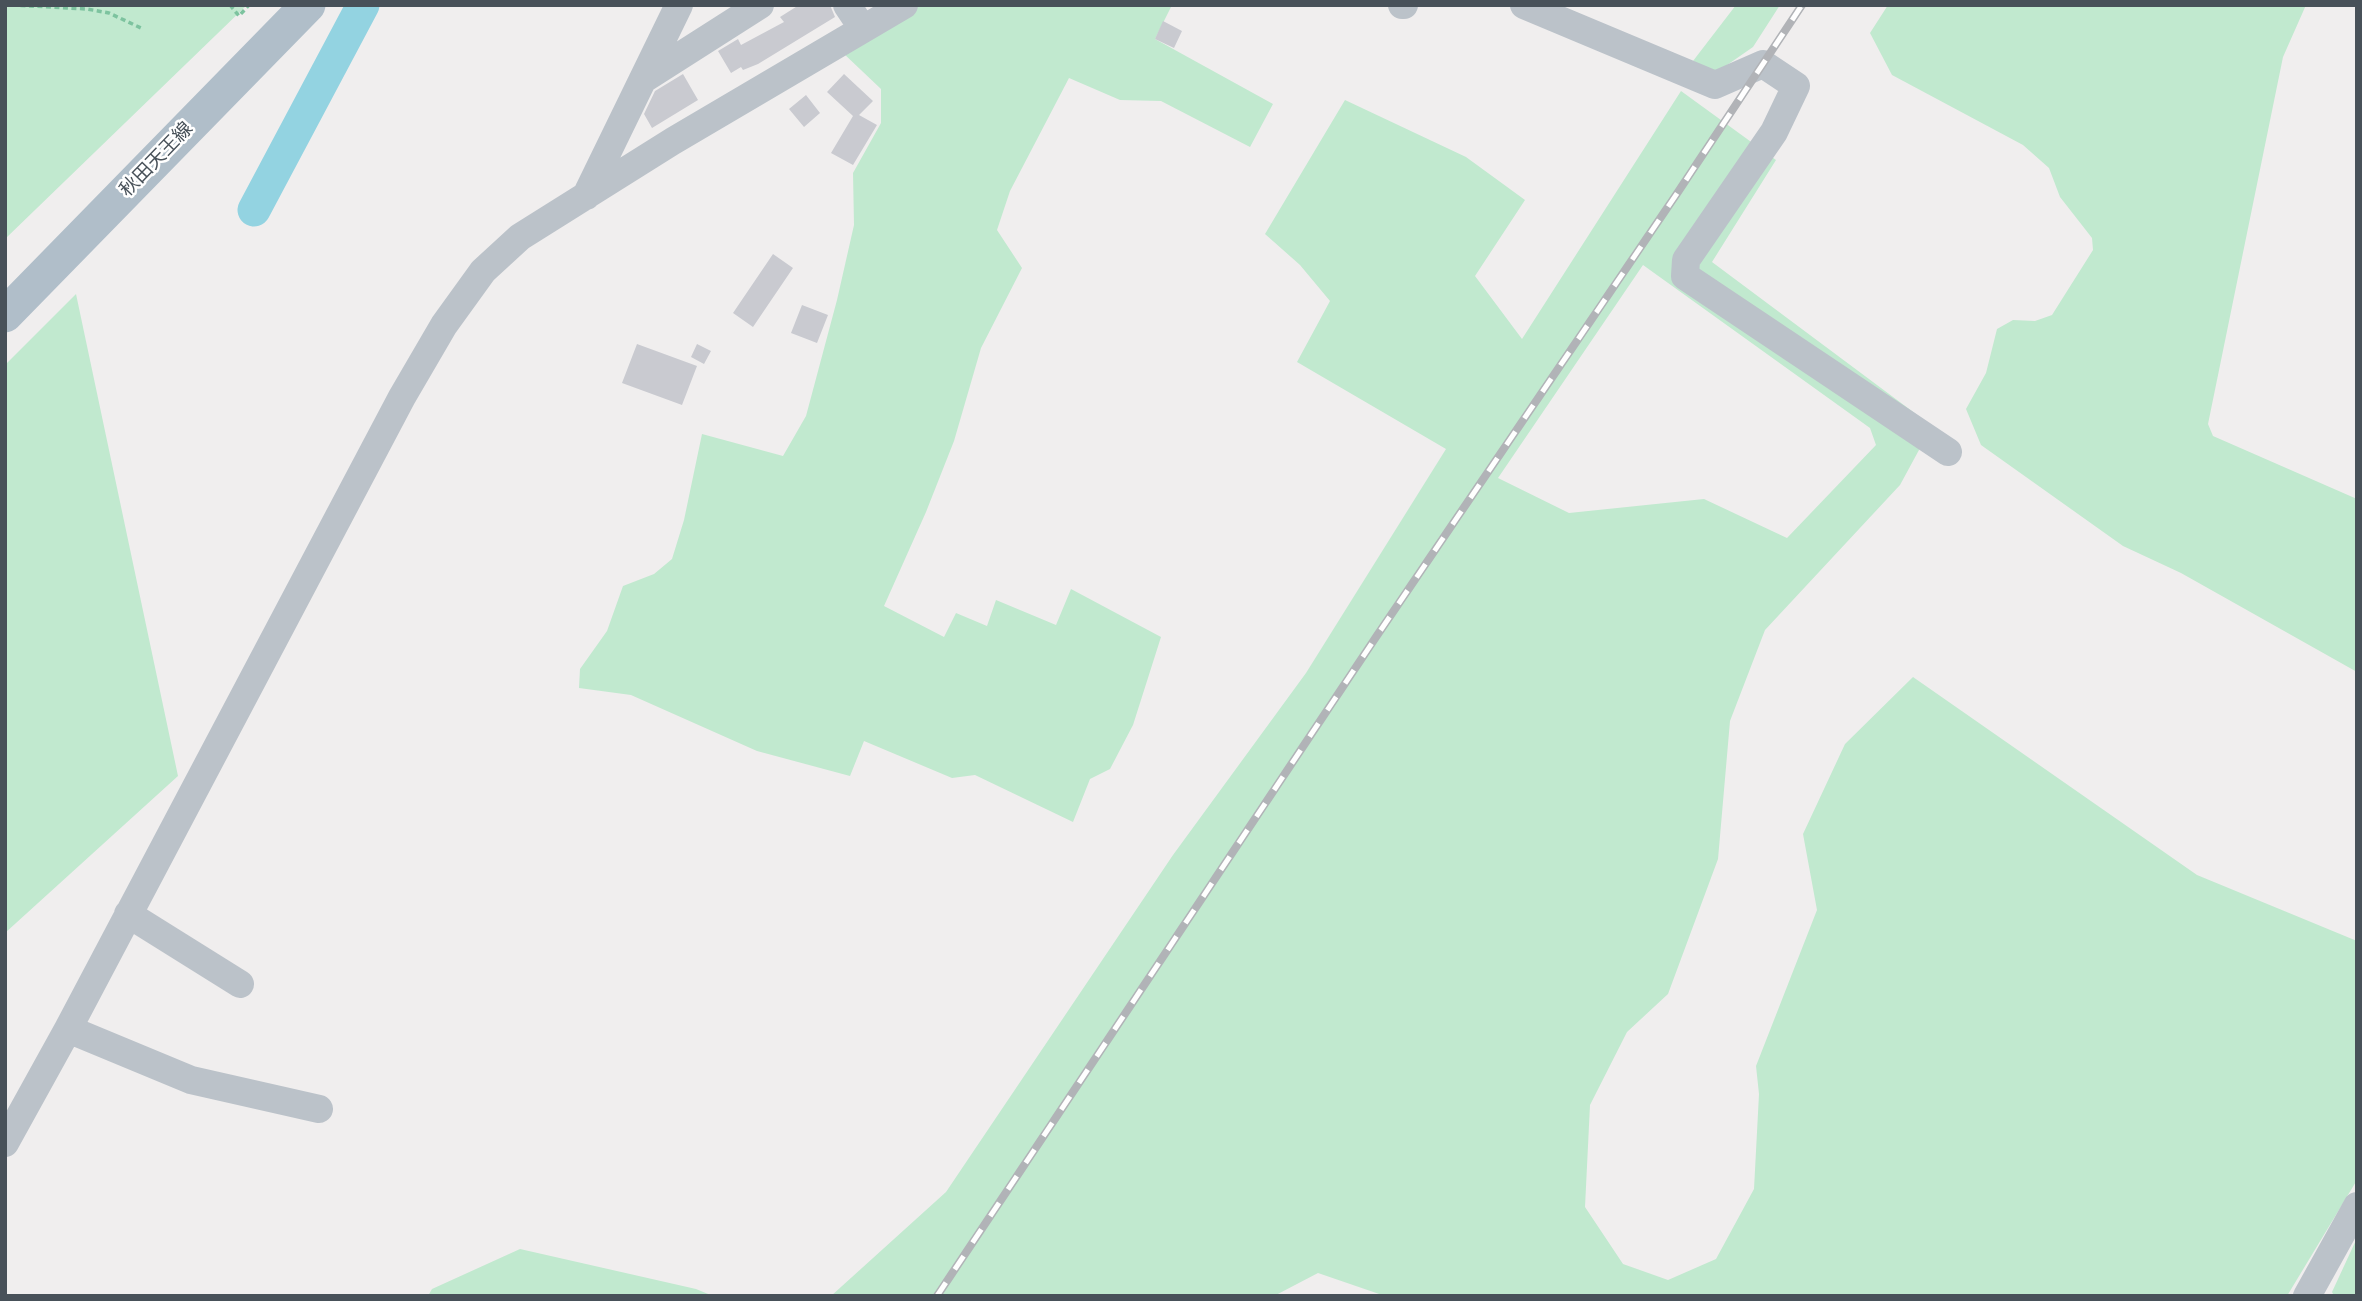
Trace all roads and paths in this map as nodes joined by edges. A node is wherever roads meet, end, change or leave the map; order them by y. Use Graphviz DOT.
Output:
graph roads {
  1 [pos="12,5"];
  2 [pos="230,5"];
  3 [pos="249,5"];
  4 [pos="276,5"];
  5 [pos="307,5"];
  6 [pos="679,5"];
  7 [pos="760,5"];
  8 [pos="847,5"];
  9 [pos="904,5"];
  10 [pos="1524,5"];
  11 [pos="141,29"];
  12 [pos="863,29"];
  13 [pos="644,79"];
  14 [pos="586,196"];
  15 [pos="5,283"];
  16 [pos="5,315"];
  17 [pos="1948,452"];
  18 [pos="128,914"];
  19 [pos="240,984"];
  20 [pos="68,1029"];
  21 [pos="319,1110"];
  22 [pos="5,1143"];
  23 [pos="2357,1206"];
  24 [pos="2307,1296"];
  1 -- 11 [label="path"];
  2 -- 3 [label="path"];
  4 -- 15 [label="main road, 秋田天王線"];
  5 -- 16 [label="main road, 秋田天王線"];
  6 -- 13 [label="street"];
  7 -- 13 [label="street"];
  8 -- 12 [label="street"];
  9 -- 12 [label="street"];
  10 -- 17 [label="street"];
  12 -- 14 [label="street"];
  13 -- 14 [label="street"];
  14 -- 18 [label="street"];
  18 -- 19 [label="street"];
  18 -- 20 [label="street"];
  20 -- 21 [label="street"];
  20 -- 22 [label="street"];
  23 -- 24 [label="street"];
}
